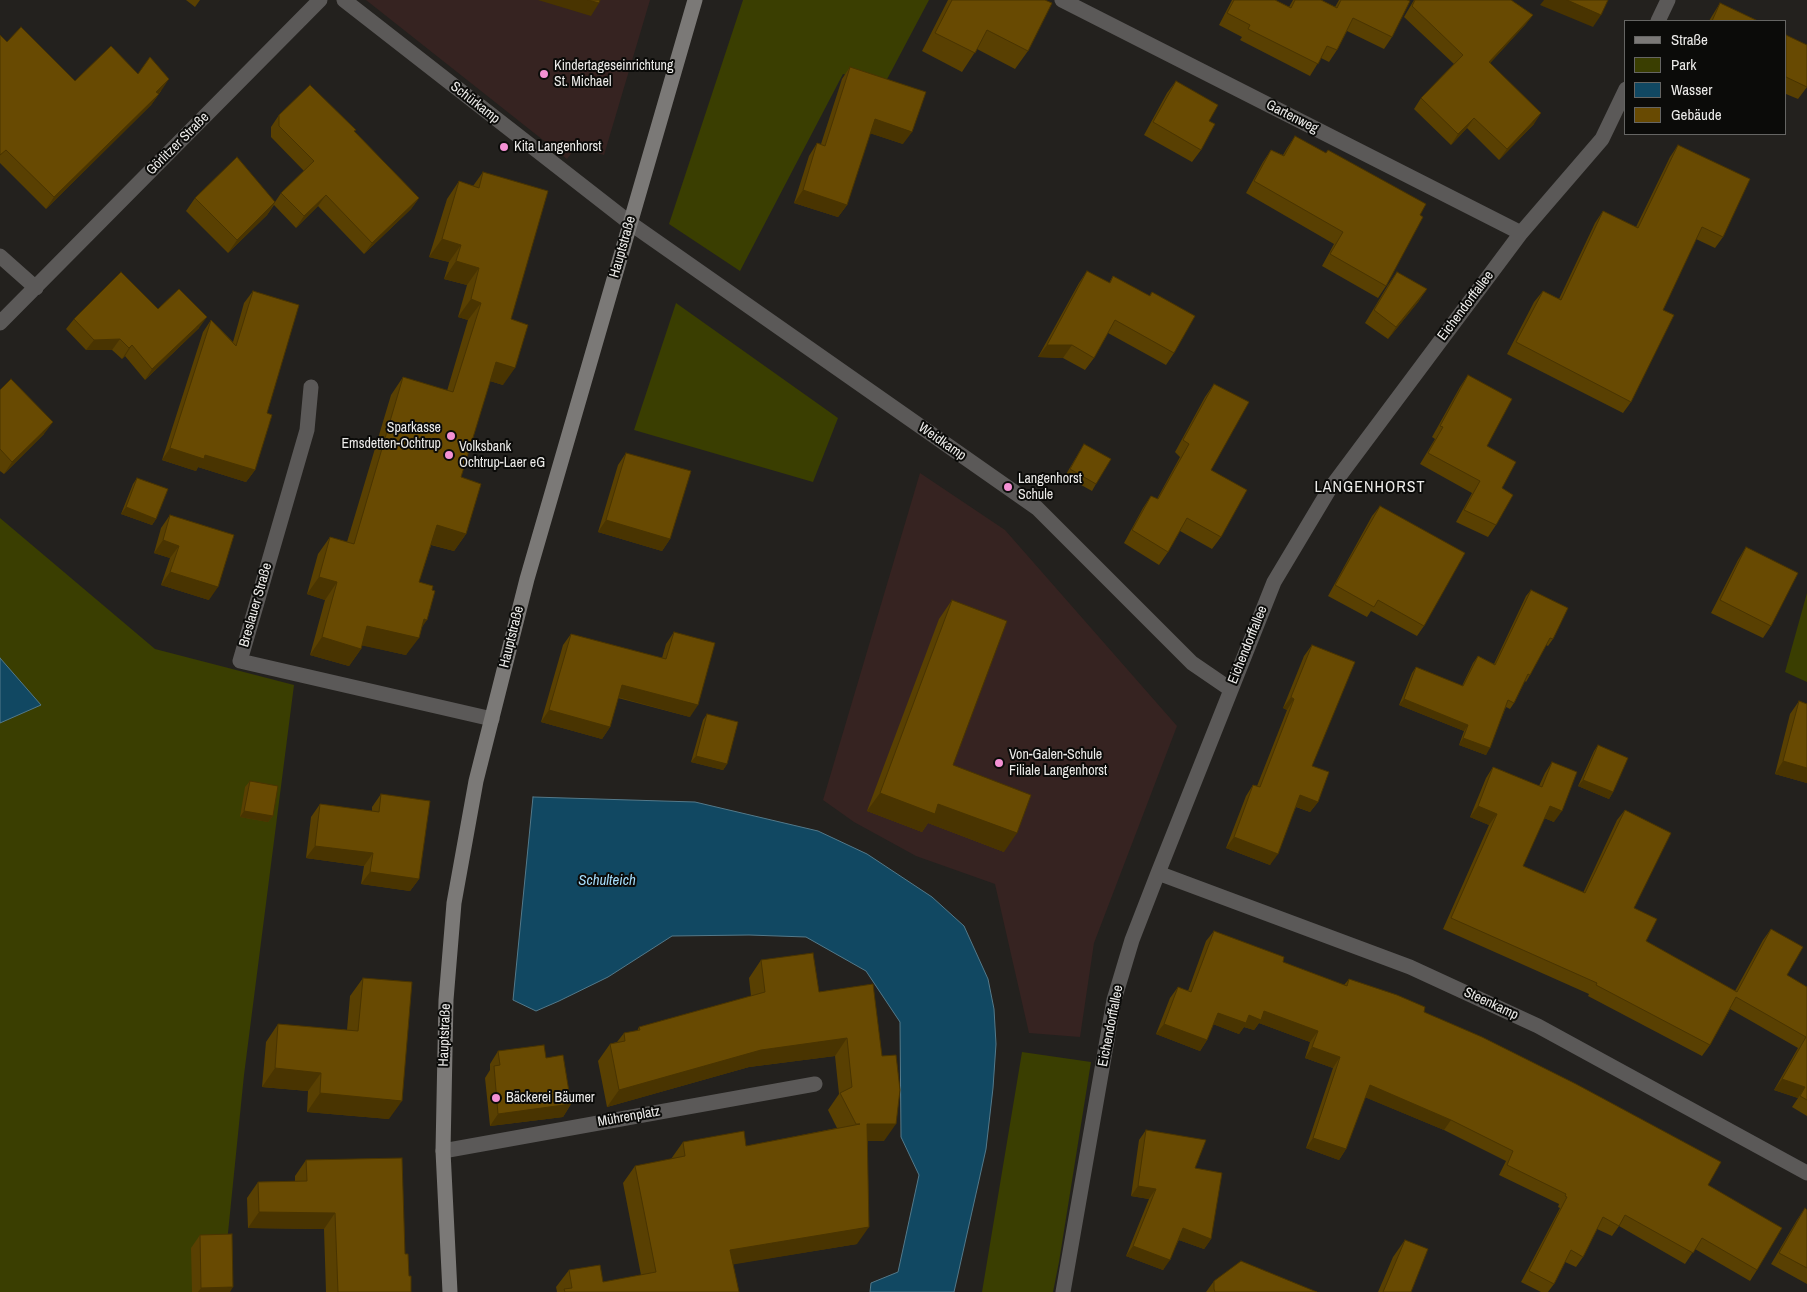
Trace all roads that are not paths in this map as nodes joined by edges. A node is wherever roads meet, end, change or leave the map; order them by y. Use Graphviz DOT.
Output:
graph roads {
  1 [pos="320,0"];
  2 [pos="344,0"];
  3 [pos="695,0"];
  4 [pos="1062,0"];
  5 [pos="1668,0"];
  6 [pos="1658,20"];
  7 [pos="1624,93"];
  8 [pos="630,223"];
  9 [pos="1521,233"];
  10 [pos="0,256"];
  11 [pos="36,288"];
  12 [pos="0,323"];
  13 [pos="311,387"];
  14 [pos="1230,689"];
  15 [pos="492,719"];
  16 [pos="1158,872"];
  17 [pos="815,1084"];
  18 [pos="443,1150"];
  19 [pos="1807,1173"];
  20 [pos="450,1292"];
  21 [pos="1063,1292"];
  1 -- 11 [label="street, Görlitzer Straße"];
  2 -- 8 [label="street, Schürkamp"];
  3 -- 8 [label="main road, Hauptstraße"];
  4 -- 9 [label="street, Gartenweg"];
  5 -- 6 [label="street"];
  7 -- 9 [label="street, Eichendorffallee"];
  8 -- 14 [label="street, Weidkamp"];
  8 -- 15 [label="main road, Hauptstraße"];
  9 -- 14 [label="street, Eichendorffallee"];
  10 -- 11 [label="street"];
  11 -- 12 [label="street, Görlitzer Straße"];
  13 -- 15 [label="street, Breslauer Straße"];
  14 -- 16 [label="street, Eichendorffallee"];
  15 -- 18 [label="main road, Hauptstraße"];
  16 -- 19 [label="street, Steenkamp"];
  16 -- 21 [label="street, Eichendorffallee"];
  17 -- 18 [label="street, Mührenplatz"];
  18 -- 20 [label="main road, Hauptstraße"];
}
